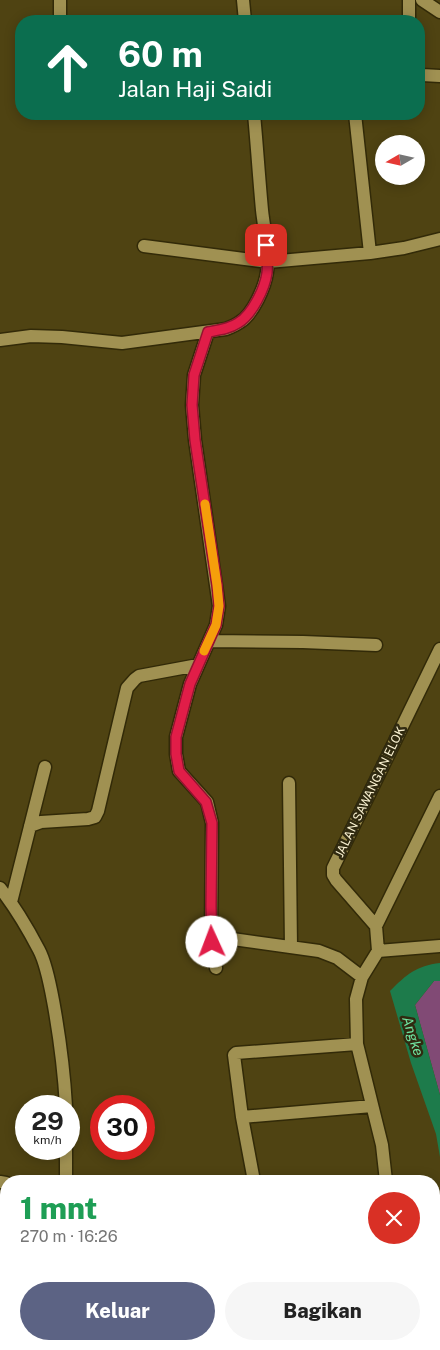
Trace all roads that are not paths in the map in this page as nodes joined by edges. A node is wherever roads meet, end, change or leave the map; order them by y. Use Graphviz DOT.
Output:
graph roads {
  1 [pos="60,0"];
  2 [pos="243,0"];
  3 [pos="409,0"];
  4 [pos="422,0"];
  5 [pos="440,12"];
  6 [pos="60,15"];
  7 [pos="244,15"];
  8 [pos="409,15"];
  9 [pos="425,75"];
  10 [pos="440,76"];
  11 [pos="254,120"];
  12 [pos="356,120"];
  13 [pos="440,239"];
  14 [pos="144,246"];
  15 [pos="370,253"];
  16 [pos="268,262"];
  17 [pos="208,332"];
  18 [pos="0,340"];
  19 [pos="209,641"];
  20 [pos="376,645"];
  21 [pos="440,649"];
  22 [pos="198,665"];
  23 [pos="46,767"];
  24 [pos="289,783"];
  25 [pos="440,796"];
  26 [pos="30,826"];
  27 [pos="0,888"];
  28 [pos="11,902"];
  29 [pos="376,926"];
  30 [pos="211,936"];
  31 [pos="440,946"];
  32 [pos="291,947"];
  33 [pos="378,951"];
  34 [pos="216,968"];
  35 [pos="362,977"];
  36 [pos="358,1044"];
  37 [pos="65,1095"];
  38 [pos="372,1106"];
  39 [pos="242,1117"];
  40 [pos="66,1160"];
  41 [pos="66,1175"];
  42 [pos="253,1175"];
  43 [pos="385,1175"];
  1 -- 6 [label="street"];
  2 -- 7 [label="street"];
  3 -- 8 [label="street"];
  4 -- 5 [label="street"];
  9 -- 10 [label="street"];
  11 -- 16 [label="street"];
  12 -- 15 [label="street"];
  13 -- 15 [label="street"];
  14 -- 16 [label="street"];
  15 -- 16 [label="street"];
  16 -- 17 [label="street"];
  17 -- 18 [label="street"];
  17 -- 19 [label="street"];
  19 -- 20 [label="street"];
  19 -- 22 [label="street"];
  21 -- 29 [label="street, JALAN SAWANGAN ELOK"];
  22 -- 26 [label="street"];
  22 -- 30 [label="street"];
  23 -- 26 [label="street"];
  24 -- 32 [label="street"];
  25 -- 29 [label="street"];
  26 -- 28 [label="street"];
  27 -- 28 [label="street"];
  28 -- 37 [label="street"];
  29 -- 33 [label="street"];
  30 -- 32 [label="street"];
  30 -- 34 [label="street"];
  31 -- 33 [label="street"];
  32 -- 35 [label="street"];
  33 -- 35 [label="street"];
  35 -- 36 [label="street"];
  36 -- 38 [label="street"];
  36 -- 39 [label="street"];
  38 -- 39 [label="street"];
  38 -- 43 [label="street"];
  39 -- 42 [label="street"];
  40 -- 41 [label="street"];
}
